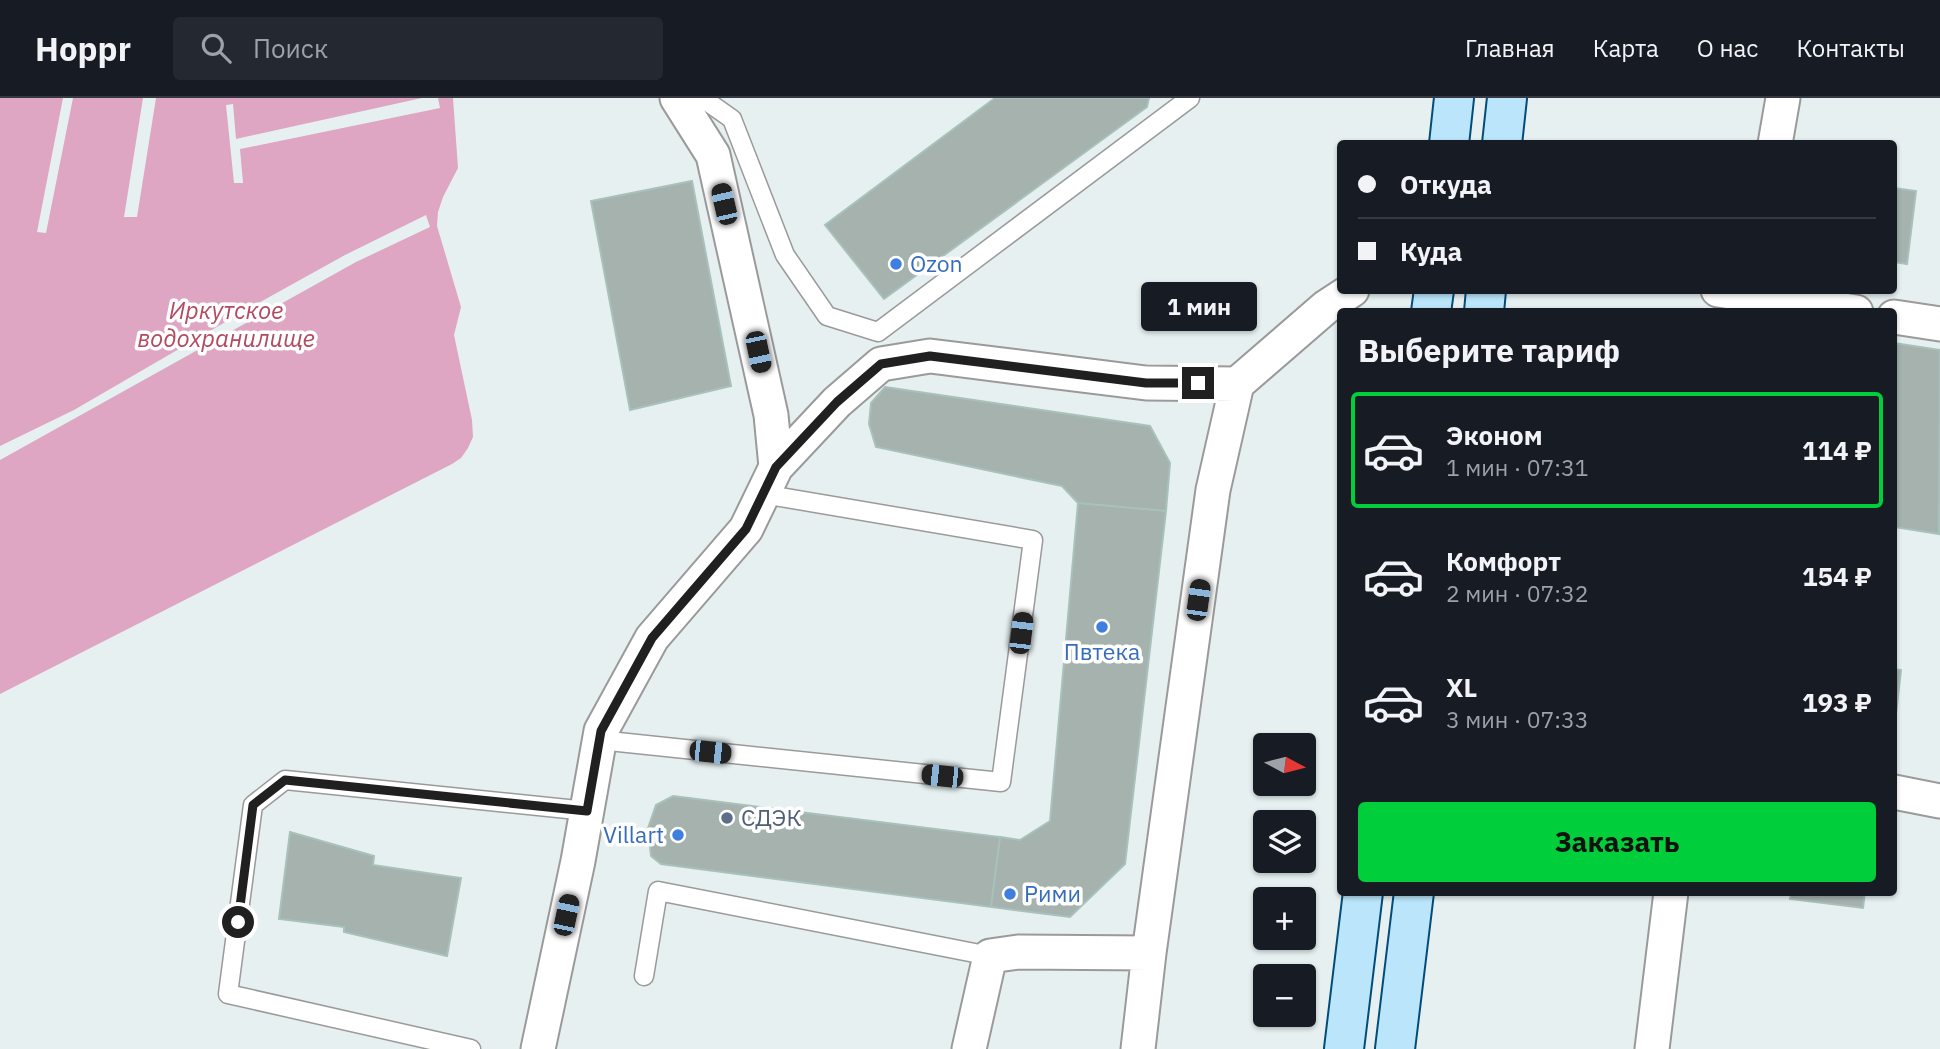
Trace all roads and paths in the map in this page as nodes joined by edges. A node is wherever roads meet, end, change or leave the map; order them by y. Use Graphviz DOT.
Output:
graph roads {
  1 [pos="677,98"];
  2 [pos="702,98"];
  3 [pos="1190,98"];
  4 [pos="1454,98"];
  5 [pos="1507,98"];
  6 [pos="1783,98"];
  7 [pos="1449,140"];
  8 [pos="1502,140"];
  9 [pos="1776,140"];
  10 [pos="1346,294"];
  11 [pos="1740,297"];
  12 [pos="1825,308"];
  13 [pos="1897,317"];
  14 [pos="1940,324"];
  15 [pos="1237,384"];
  16 [pos="770,481"];
  17 [pos="599,740"];
  18 [pos="1897,793"];
  19 [pos="1940,801"];
  20 [pos="587,811"];
  21 [pos="1363,896"];
  22 [pos="1414,896"];
  23 [pos="1671,896"];
  24 [pos="1149,953"];
  25 [pos="990,956"];
  26 [pos="644,976"];
  27 [pos="471,1049"];
  28 [pos="538,1049"];
  29 [pos="969,1049"];
  30 [pos="1138,1049"];
  31 [pos="1344,1049"];
  32 [pos="1395,1049"];
  33 [pos="1652,1049"];
  1 -- 16 [label="street"];
  2 -- 3 [label="lane"];
  4 -- 7 [label="main road"];
  5 -- 8 [label="main road"];
  6 -- 9 [label="street"];
  10 -- 15 [label="street"];
  11 -- 12 [label="street"];
  13 -- 14 [label="street"];
  15 -- 16 [label="street"];
  15 -- 24 [label="street"];
  16 -- 17 [label="street"];
  16 -- 17 [label="lane"];
  17 -- 20 [label="street"];
  18 -- 19 [label="street"];
  20 -- 27 [label="lane"];
  20 -- 28 [label="street"];
  21 -- 31 [label="main road"];
  22 -- 32 [label="main road"];
  23 -- 33 [label="street"];
  24 -- 25 [label="street"];
  24 -- 30 [label="street"];
  25 -- 26 [label="lane"];
  25 -- 29 [label="street"];
}
